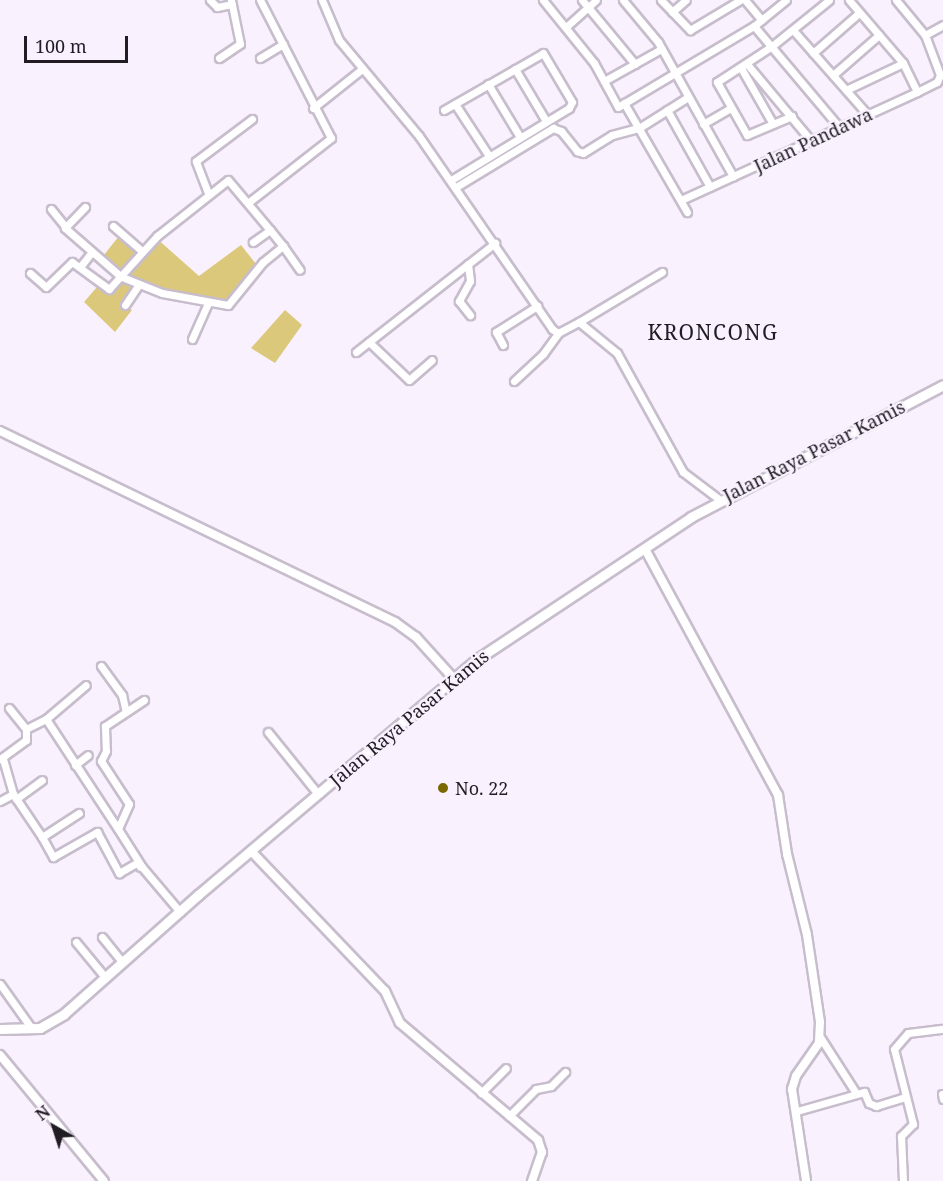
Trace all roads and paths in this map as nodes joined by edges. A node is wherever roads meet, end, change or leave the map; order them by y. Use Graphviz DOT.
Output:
graph roads {
  1 [pos="210,0"];
  2 [pos="260,0"];
  3 [pos="322,0"];
  4 [pos="543,0"];
  5 [pos="582,0"];
  6 [pos="596,0"];
  7 [pos="622,0"];
  8 [pos="661,0"];
  9 [pos="686,0"];
  10 [pos="740,0"];
  11 [pos="745,0"];
  12 [pos="786,0"];
  13 [pos="829,0"];
  14 [pos="849,0"];
  15 [pos="896,0"];
  16 [pos="232,2"];
  17 [pos="588,7"];
  18 [pos="672,12"];
  19 [pos="859,13"];
  20 [pos="762,20"];
  21 [pos="943,25"];
  22 [pos="754,26"];
  23 [pos="566,27"];
  24 [pos="793,30"];
  25 [pos="879,35"];
  26 [pos="925,35"];
  27 [pos="284,44"];
  28 [pos="772,46"];
  29 [pos="662,49"];
  30 [pos="813,53"];
  31 [pos="219,58"];
  32 [pos="260,58"];
  33 [pos="903,63"];
  34 [pos="635,64"];
  35 [pos="744,66"];
  36 [pos="362,69"];
  37 [pos="515,69"];
  38 [pos="675,72"];
  39 [pos="942,74"];
  40 [pos="833,75"];
  41 [pos="604,81"];
  42 [pos="488,84"];
  43 [pos="846,90"];
  44 [pos="917,92"];
  45 [pos="688,97"];
  46 [pos="624,103"];
  47 [pos="455,104"];
  48 [pos="313,108"];
  49 [pos="731,108"];
  50 [pos="444,110"];
  51 [pos="667,110"];
  52 [pos="868,115"];
  53 [pos="792,116"];
  54 [pos="252,119"];
  55 [pos="546,121"];
  56 [pos="703,124"];
  57 [pos="773,124"];
  58 [pos="639,128"];
  59 [pos="840,128"];
  60 [pos="520,137"];
  61 [pos="812,142"];
  62 [pos="489,156"];
  63 [pos="733,176"];
  64 [pos="451,180"];
  65 [pos="710,186"];
  66 [pos="456,187"];
  67 [pos="208,193"];
  68 [pos="681,200"];
  69 [pos="249,202"];
  70 [pos="85,207"];
  71 [pos="51,208"];
  72 [pos="687,212"];
  73 [pos="65,226"];
  74 [pos="113,226"];
  75 [pos="270,230"];
  76 [pos="253,242"];
  77 [pos="495,243"];
  78 [pos="283,246"];
  79 [pos="142,251"];
  80 [pos="91,253"];
  81 [pos="468,264"];
  82 [pos="80,267"];
  83 [pos="300,270"];
  84 [pos="662,272"];
  85 [pos="30,273"];
  86 [pos="120,276"];
  87 [pos="139,284"];
  88 [pos="208,303"];
  89 [pos="125,305"];
  90 [pos="537,306"];
  91 [pos="470,315"];
  92 [pos="579,322"];
  93 [pos="558,333"];
  94 [pos="192,339"];
  95 [pos="369,342"];
  96 [pos="503,345"];
  97 [pos="357,352"];
  98 [pos="432,360"];
  99 [pos="514,381"];
  100 [pos="943,385"];
  101 [pos="0,431"];
  102 [pos="720,500"];
  103 [pos="645,549"];
  104 [pos="101,666"];
  105 [pos="453,678"];
  106 [pos="86,685"];
  107 [pos="144,700"];
  108 [pos="9,708"];
  109 [pos="126,712"];
  110 [pos="46,719"];
  111 [pos="26,729"];
  112 [pos="268,732"];
  113 [pos="88,755"];
  114 [pos="2,759"];
  115 [pos="75,765"];
  116 [pos="42,780"];
  117 [pos="318,795"];
  118 [pos="14,796"];
  119 [pos="0,801"];
  120 [pos="79,813"];
  121 [pos="118,829"];
  122 [pos="42,837"];
  123 [pos="250,850"];
  124 [pos="179,912"];
  125 [pos="102,937"];
  126 [pos="76,942"];
  127 [pos="122,962"];
  128 [pos="105,977"];
  129 [pos="0,984"];
  130 [pos="0,1029"];
  131 [pos="32,1029"];
  132 [pos="943,1029"];
  133 [pos="820,1037"];
  134 [pos="0,1055"];
  135 [pos="506,1068"];
  136 [pos="565,1071"];
  137 [pos="481,1093"];
  138 [pos="856,1094"];
  139 [pos="906,1097"];
  140 [pos="797,1111"];
  141 [pos="509,1116"];
  142 [pos="104,1181"];
  143 [pos="532,1181"];
  144 [pos="806,1181"];
  145 [pos="903,1181"];
  1 -- 16 [label="street"];
  2 -- 27 [label="street"];
  3 -- 36 [label="street"];
  4 -- 23 [label="street"];
  5 -- 17 [label="street"];
  6 -- 17 [label="street"];
  7 -- 29 [label="street"];
  8 -- 18 [label="street"];
  9 -- 18 [label="street"];
  10 -- 18 [label="street"];
  11 -- 20 [label="street"];
  12 -- 20 [label="street"];
  13 -- 24 [label="street"];
  14 -- 19 [label="street"];
  15 -- 26 [label="street"];
  16 -- 31 [label="street"];
  17 -- 23 [label="street"];
  17 -- 34 [label="street"];
  19 -- 25 [label="street"];
  19 -- 30 [label="street"];
  20 -- 22 [label="street"];
  21 -- 26 [label="street"];
  22 -- 28 [label="street"];
  22 -- 38 [label="street"];
  23 -- 41 [label="street"];
  24 -- 28 [label="street"];
  24 -- 30 [label="street"];
  25 -- 33 [label="street"];
  25 -- 40 [label="street"];
  26 -- 39 [label="street"];
  27 -- 32 [label="street"];
  27 -- 48 [label="street"];
  28 -- 35 [label="street"];
  28 -- 59 [label="street"];
  29 -- 34 [label="street"];
  29 -- 38 [label="street"];
  30 -- 40 [label="street"];
  33 -- 43 [label="street"];
  33 -- 44 [label="street"];
  34 -- 41 [label="street"];
  35 -- 49 [label="street"];
  35 -- 53 [label="street"];
  35 -- 57 [label="street"];
  36 -- 48 [label="street"];
  36 -- 64 [label="street"];
  37 -- 42 [label="street"];
  37 -- 55 [label="street"];
  37 -- 55 [label="street"];
  38 -- 45 [label="street"];
  38 -- 46 [label="street"];
  39 -- 44 [label="street, Jalan Pandawa"];
  40 -- 43 [label="street"];
  41 -- 46 [label="street"];
  42 -- 47 [label="street"];
  42 -- 60 [label="street"];
  43 -- 52 [label="street"];
  44 -- 52 [label="street, Jalan Pandawa"];
  45 -- 51 [label="street"];
  45 -- 56 [label="street"];
  46 -- 58 [label="street"];
  47 -- 50 [label="street"];
  47 -- 62 [label="street"];
  48 -- 69 [label="street"];
  49 -- 56 [label="street"];
  49 -- 57 [label="street"];
  51 -- 58 [label="street"];
  51 -- 65 [label="street"];
  52 -- 59 [label="street, Jalan Pandawa"];
  53 -- 57 [label="street"];
  53 -- 61 [label="street"];
  54 -- 67 [label="street"];
  55 -- 60 [label="street"];
  56 -- 63 [label="street"];
  58 -- 66 [label="street"];
  58 -- 68 [label="street"];
  59 -- 61 [label="street, Jalan Pandawa"];
  60 -- 62 [label="street"];
  61 -- 63 [label="street, Jalan Pandawa"];
  62 -- 64 [label="street"];
  63 -- 65 [label="street, Jalan Pandawa"];
  64 -- 66 [label="street"];
  65 -- 68 [label="street, Jalan Pandawa"];
  66 -- 77 [label="street"];
  67 -- 69 [label="street"];
  67 -- 79 [label="street"];
  68 -- 72 [label="street"];
  69 -- 75 [label="street"];
  70 -- 73 [label="street"];
  71 -- 73 [label="street"];
  73 -- 80 [label="street"];
  74 -- 79 [label="street"];
  75 -- 76 [label="street"];
  75 -- 78 [label="street"];
  77 -- 81 [label="street"];
  77 -- 90 [label="street"];
  78 -- 83 [label="street"];
  78 -- 88 [label="street"];
  79 -- 86 [label="street"];
  80 -- 82 [label="street"];
  80 -- 86 [label="street"];
  81 -- 91 [label="street"];
  81 -- 95 [label="street"];
  82 -- 85 [label="street"];
  82 -- 86 [label="street"];
  84 -- 92 [label="street"];
  86 -- 87 [label="street"];
  87 -- 88 [label="street"];
  87 -- 89 [label="street"];
  88 -- 94 [label="street"];
  90 -- 93 [label="street"];
  90 -- 96 [label="street"];
  92 -- 93 [label="street"];
  92 -- 102 [label="street"];
  93 -- 99 [label="street"];
  95 -- 97 [label="street"];
  95 -- 98 [label="street"];
  100 -- 102 [label="main road, Jalan Raya Pasar Kamis"];
  101 -- 105 [label="street"];
  102 -- 103 [label="main road, Jalan Raya Pasar Kamis"];
  103 -- 105 [label="main road, Jalan Raya Pasar Kamis"];
  103 -- 133 [label="street"];
  104 -- 109 [label="street"];
  105 -- 117 [label="main road, Jalan Raya Pasar Kamis"];
  106 -- 110 [label="street"];
  107 -- 109 [label="street"];
  108 -- 111 [label="street"];
  109 -- 121 [label="street"];
  110 -- 111 [label="street"];
  110 -- 115 [label="street"];
  111 -- 114 [label="street"];
  112 -- 117 [label="street"];
  113 -- 115 [label="street"];
  114 -- 118 [label="street"];
  115 -- 121 [label="street"];
  116 -- 118 [label="street"];
  117 -- 123 [label="main road, Jalan Raya Pasar Kamis"];
  118 -- 119 [label="street"];
  118 -- 122 [label="street"];
  120 -- 122 [label="street"];
  121 -- 124 [label="street"];
  122 -- 124 [label="street"];
  123 -- 124 [label="main road, Jalan Raya Pasar Kamis"];
  123 -- 137 [label="street"];
  124 -- 127 [label="main road, Jalan Raya Pasar Kamis"];
  125 -- 127 [label="street"];
  126 -- 128 [label="street"];
  127 -- 128 [label="main road, Jalan Raya Pasar Kamis"];
  128 -- 131 [label="main road, Jalan Raya Pasar Kamis"];
  129 -- 131 [label="street"];
  130 -- 131 [label="main road, Jalan Raya Pasar Kamis"];
  132 -- 139 [label="street"];
  133 -- 138 [label="street"];
  133 -- 140 [label="street"];
  134 -- 142 [label="street"];
  135 -- 137 [label="street"];
  136 -- 141 [label="street"];
  137 -- 141 [label="street"];
  138 -- 139 [label="street"];
  138 -- 140 [label="street"];
  139 -- 145 [label="street"];
  140 -- 144 [label="street"];
  141 -- 143 [label="street"];
}
